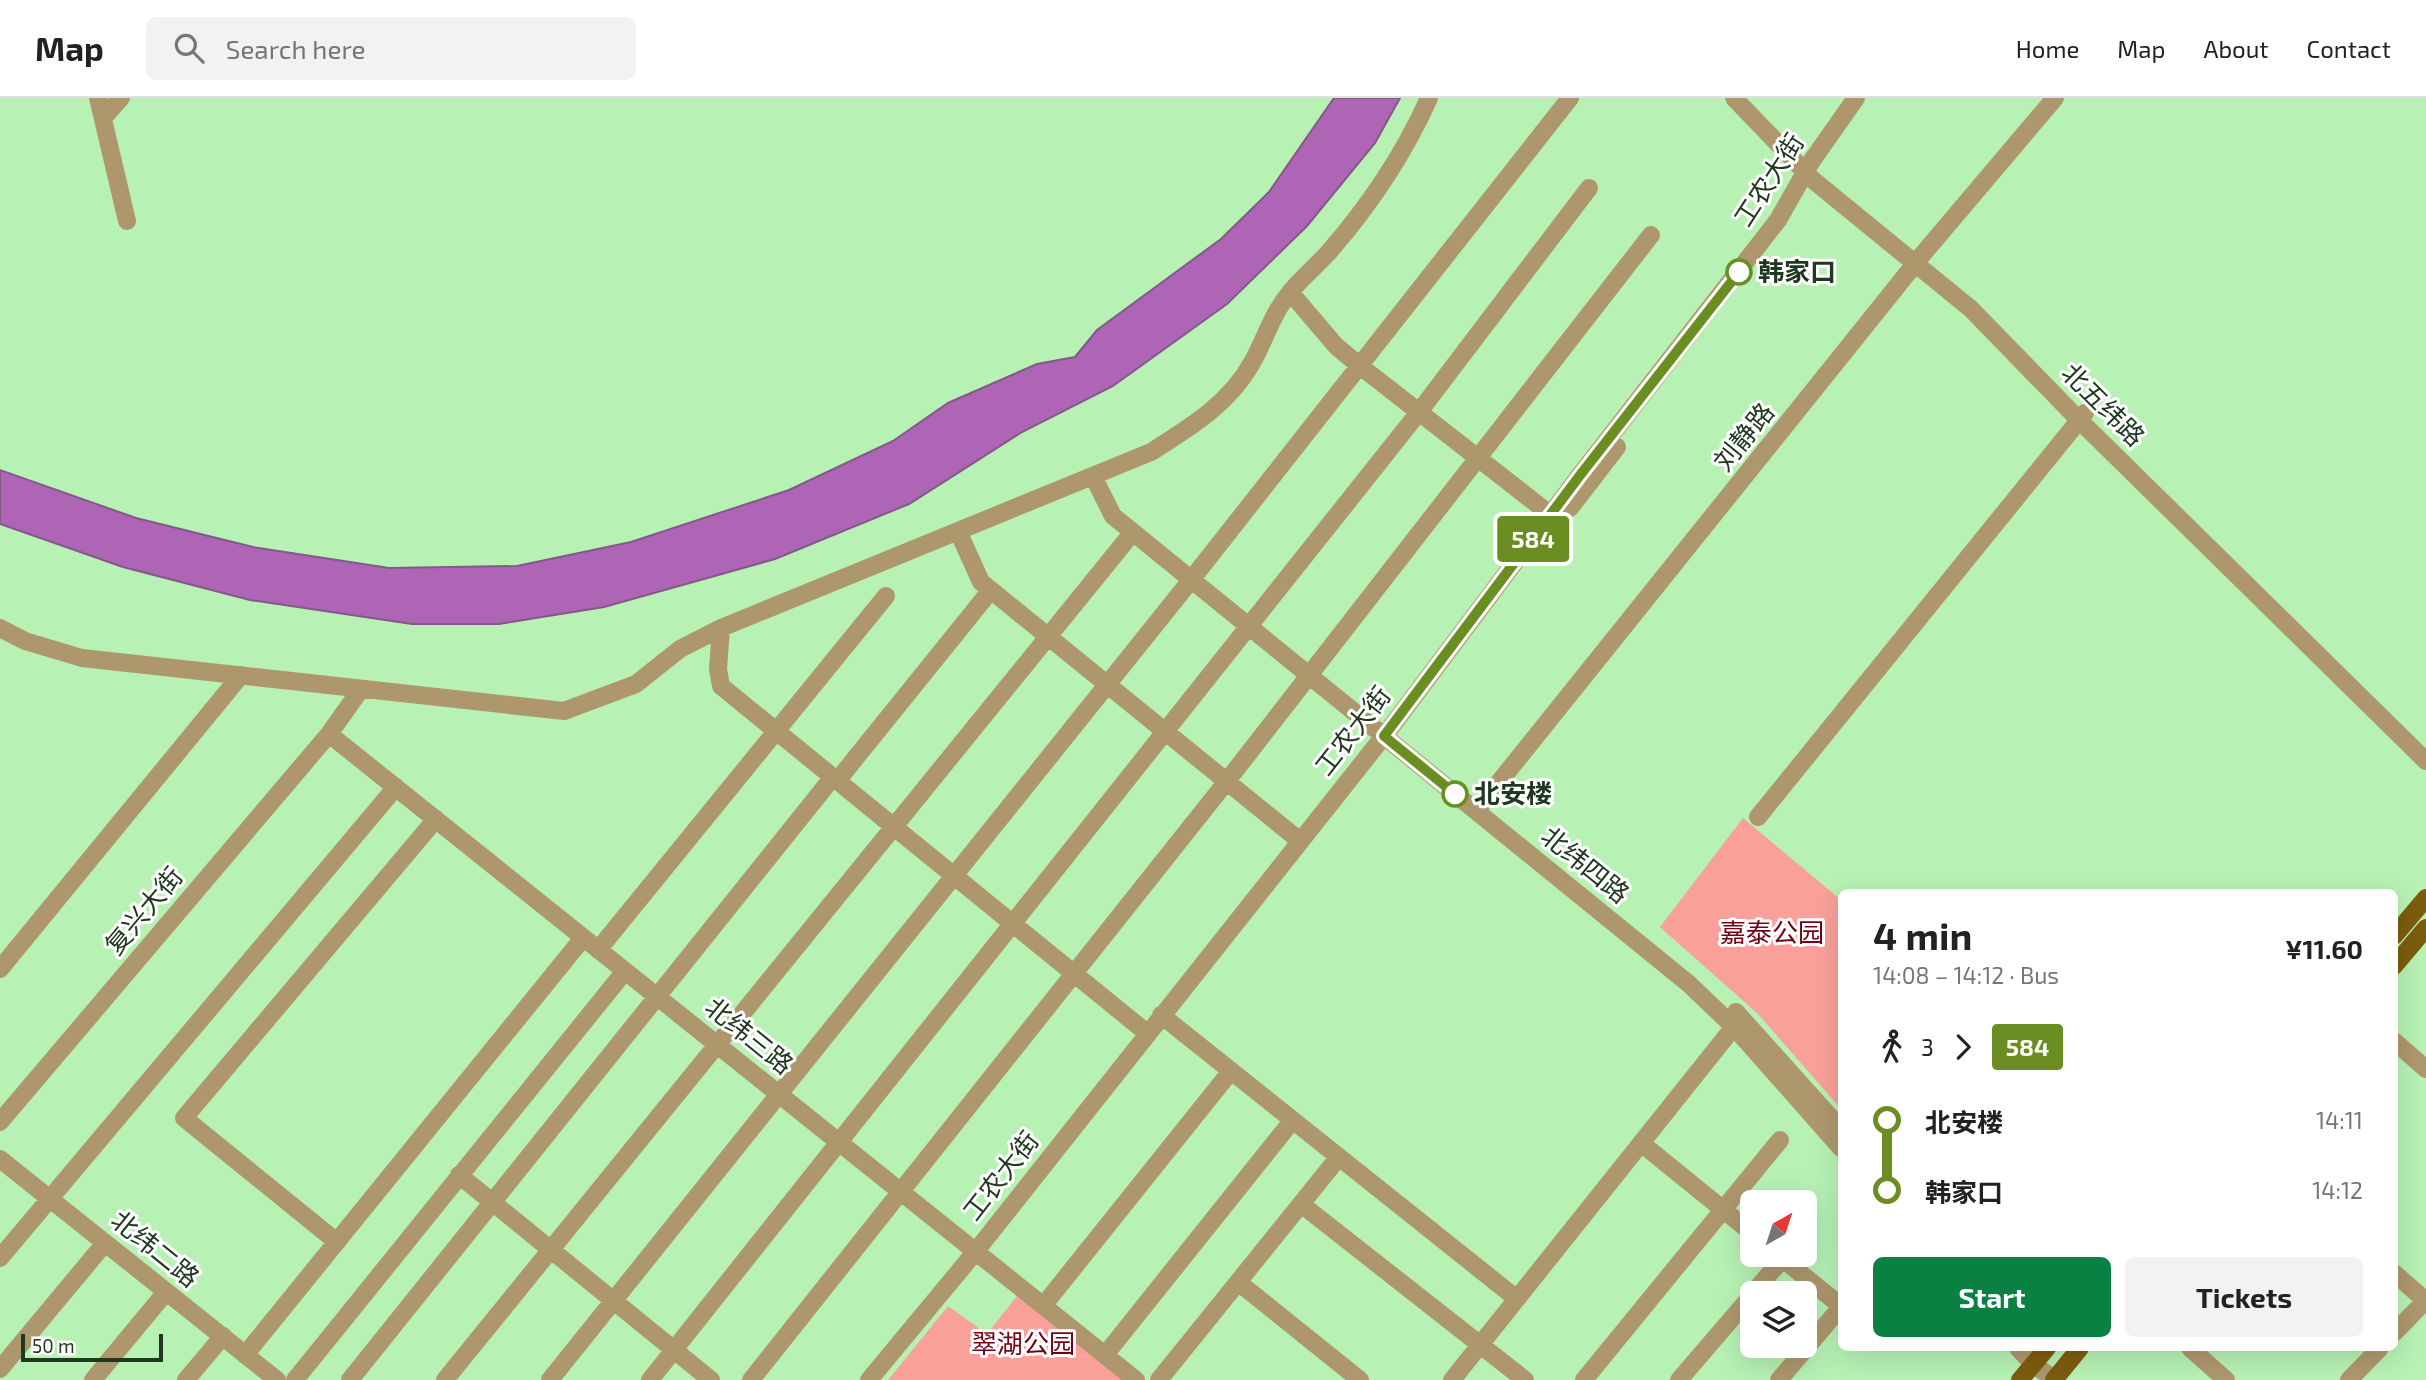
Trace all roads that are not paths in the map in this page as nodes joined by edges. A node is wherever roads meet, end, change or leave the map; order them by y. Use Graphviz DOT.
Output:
graph roads {
  1 [pos="98,98"];
  2 [pos="121,98"];
  3 [pos="1429,98"];
  4 [pos="1570,98"];
  5 [pos="1734,98"];
  6 [pos="1856,98"];
  7 [pos="2055,98"];
  8 [pos="103,118"];
  9 [pos="1812,171"];
  10 [pos="1589,188"];
  11 [pos="127,221"];
  12 [pos="1651,235"];
  13 [pos="1919,259"];
  14 [pos="1290,292"];
  15 [pos="1360,366"];
  16 [pos="1419,412"];
  17 [pos="2082,416"];
  18 [pos="1479,459"];
  19 [pos="1093,476"];
  20 [pos="1551,515"];
  21 [pos="958,531"];
  22 [pos="1133,532"];
  23 [pos="1191,580"];
  24 [pos="991,590"];
  25 [pos="887,596"];
  26 [pos="1249,626"];
  27 [pos="0,628"];
  28 [pos="721,628"];
  29 [pos="1050,637"];
  30 [pos="241,675"];
  31 [pos="1310,676"];
  32 [pos="1107,684"];
  33 [pos="361,688"];
  34 [pos="778,732"];
  35 [pos="1166,732"];
  36 [pos="329,734"];
  37 [pos="1391,734"];
  38 [pos="2426,748"];
  39 [pos="2426,761"];
  40 [pos="835,779"];
  41 [pos="1227,781"];
  42 [pos="396,787"];
  43 [pos="1480,806"];
  44 [pos="1758,817"];
  45 [pos="436,819"];
  46 [pos="895,828"];
  47 [pos="1300,841"];
  48 [pos="954,876"];
  49 [pos="2426,898"];
  50 [pos="1014,925"];
  51 [pos="2426,928"];
  52 [pos="2398,931"];
  53 [pos="583,937"];
  54 [pos="598,950"];
  55 [pos="2398,962"];
  56 [pos="0,969"];
  57 [pos="625,971"];
  58 [pos="1075,974"];
  59 [pos="656,996"];
  60 [pos="1161,1015"];
  61 [pos="1737,1023"];
  62 [pos="1147,1033"];
  63 [pos="2398,1044"];
  64 [pos="719,1046"];
  65 [pos="2426,1069"];
  66 [pos="1231,1071"];
  67 [pos="780,1095"];
  68 [pos="1292,1121"];
  69 [pos="0,1122"];
  70 [pos="1838,1126"];
  71 [pos="1780,1140"];
  72 [pos="1641,1143"];
  73 [pos="841,1144"];
  74 [pos="1838,1144"];
  75 [pos="1338,1158"];
  76 [pos="0,1159"];
  77 [pos="459,1175"];
  78 [pos="902,1193"];
  79 [pos="49,1198"];
  80 [pos="492,1202"];
  81 [pos="1301,1204"];
  82 [pos="1723,1210"];
  83 [pos="1740,1223"];
  84 [pos="337,1242"];
  85 [pos="105,1243"];
  86 [pos="551,1250"];
  87 [pos="975,1251"];
  88 [pos="0,1258"];
  89 [pos="1793,1267"];
  90 [pos="2398,1276"];
  91 [pos="1238,1283"];
  92 [pos="166,1292"];
  93 [pos="1517,1300"];
  94 [pos="2426,1300"];
  95 [pos="614,1301"];
  96 [pos="1838,1304"];
  97 [pos="1043,1306"];
  98 [pos="1740,1308"];
  99 [pos="1838,1310"];
  100 [pos="2398,1329"];
  101 [pos="223,1336"];
  102 [pos="1480,1345"];
  103 [pos="674,1350"];
  104 [pos="2078,1351"];
  105 [pos="2193,1351"];
  106 [pos="2377,1351"];
  107 [pos="2039,1353"];
  108 [pos="245,1355"];
  109 [pos="1105,1355"];
  110 [pos="0,1369"];
  111 [pos="93,1380"];
  112 [pos="186,1380"];
  113 [pos="277,1380"];
  114 [pos="295,1380"];
  115 [pos="350,1380"];
  116 [pos="445,1380"];
  117 [pos="550,1380"];
  118 [pos="650,1380"];
  119 [pos="711,1380"];
  120 [pos="751,1380"];
  121 [pos="869,1380"];
  122 [pos="1136,1380"];
  123 [pos="1159,1380"];
  124 [pos="1360,1380"];
  125 [pos="1452,1380"];
  126 [pos="1525,1380"];
  127 [pos="1584,1380"];
  128 [pos="1679,1380"];
  129 [pos="1779,1380"];
  130 [pos="2020,1380"];
  131 [pos="2054,1380"];
  132 [pos="2226,1380"];
  133 [pos="2349,1380"];
  1 -- 8 [label="street"];
  2 -- 8 [label="street"];
  3 -- 14 [label="street"];
  4 -- 15 [label="street"];
  5 -- 9 [label="street, 北五纬路"];
  6 -- 9 [label="street, 工农大街"];
  7 -- 13 [label="street, 刘静路"];
  8 -- 11 [label="street"];
  9 -- 13 [label="street, 北五纬路"];
  9 -- 20 [label="street, 工农大街"];
  9 -- 37 [label="street, 工农大街"];
  10 -- 16 [label="street"];
  12 -- 18 [label="street"];
  13 -- 17 [label="street, 北五纬路"];
  13 -- 43 [label="street, 刘静路"];
  14 -- 15 [label="street"];
  14 -- 19 [label="street"];
  15 -- 16 [label="street"];
  15 -- 23 [label="street"];
  16 -- 18 [label="street"];
  16 -- 26 [label="street"];
  17 -- 38 [label="street, 北五纬路"];
  17 -- 39 [label="street, 北五纬路"];
  17 -- 44 [label="street"];
  18 -- 20 [label="street"];
  18 -- 31 [label="street"];
  19 -- 21 [label="street"];
  19 -- 22 [label="street, 北纬四路"];
  20 -- 37 [label="street, 工农大街"];
  21 -- 24 [label="street"];
  21 -- 28 [label="street"];
  22 -- 23 [label="street, 北纬四路"];
  22 -- 29 [label="street"];
  23 -- 26 [label="street, 北纬四路"];
  23 -- 32 [label="street"];
  24 -- 29 [label="street"];
  24 -- 40 [label="street"];
  25 -- 34 [label="street"];
  26 -- 31 [label="street, 北纬四路"];
  26 -- 35 [label="street"];
  27 -- 30 [label="street"];
  28 -- 33 [label="street"];
  28 -- 34 [label="street"];
  29 -- 32 [label="street"];
  29 -- 46 [label="street"];
  30 -- 33 [label="street"];
  30 -- 56 [label="street"];
  31 -- 37 [label="street, 北纬四路"];
  31 -- 41 [label="street"];
  32 -- 35 [label="street"];
  32 -- 48 [label="street"];
  33 -- 36 [label="street, 复兴大街"];
  34 -- 40 [label="street"];
  34 -- 54 [label="street"];
  35 -- 41 [label="street"];
  35 -- 50 [label="street"];
  36 -- 42 [label="street, 北纬三路"];
  36 -- 69 [label="street, 复兴大街"];
  37 -- 43 [label="street, 北纬四路"];
  37 -- 47 [label="street, 工农大街"];
  40 -- 46 [label="street"];
  40 -- 59 [label="street"];
  41 -- 47 [label="street"];
  41 -- 58 [label="street"];
  42 -- 45 [label="street, 北纬三路"];
  42 -- 79 [label="street"];
  43 -- 61 [label="street, 北纬四路"];
  45 -- 53 [label="street, 北纬三路"];
  45 -- 84 [label="street"];
  46 -- 48 [label="street"];
  46 -- 64 [label="street"];
  47 -- 60 [label="street, 工农大街"];
  48 -- 50 [label="street"];
  48 -- 67 [label="street"];
  49 -- 52 [label="main road"];
  50 -- 58 [label="street"];
  50 -- 73 [label="street"];
  51 -- 55 [label="main road"];
  53 -- 54 [label="street, 北纬三路"];
  53 -- 84 [label="street"];
  54 -- 57 [label="street, 北纬三路"];
  57 -- 59 [label="street, 北纬三路"];
  57 -- 77 [label="street"];
  58 -- 62 [label="street"];
  58 -- 78 [label="street"];
  59 -- 64 [label="street, 北纬三路"];
  59 -- 80 [label="street"];
  60 -- 62 [label="street, 工农大街"];
  60 -- 66 [label="street"];
  61 -- 70 [label="street, 北纬四路"];
  61 -- 72 [label="street"];
  61 -- 74 [label="street, 北纬四路"];
  62 -- 87 [label="street, 工农大街"];
  63 -- 65 [label="street"];
  64 -- 67 [label="street, 北纬三路"];
  64 -- 86 [label="street"];
  66 -- 68 [label="street"];
  66 -- 97 [label="street"];
  67 -- 73 [label="street, 北纬三路"];
  67 -- 95 [label="street"];
  68 -- 75 [label="street"];
  68 -- 109 [label="street"];
  71 -- 82 [label="street"];
  72 -- 82 [label="street"];
  72 -- 93 [label="street"];
  73 -- 78 [label="street, 北纬三路"];
  73 -- 103 [label="street"];
  75 -- 81 [label="street"];
  75 -- 93 [label="street"];
  76 -- 79 [label="street, 北纬二路"];
  77 -- 80 [label="street"];
  77 -- 114 [label="street"];
  78 -- 87 [label="street, 北纬三路"];
  78 -- 120 [label="street"];
  79 -- 85 [label="street, 北纬二路"];
  79 -- 88 [label="street"];
  80 -- 86 [label="street"];
  80 -- 115 [label="street"];
  81 -- 91 [label="street"];
  81 -- 102 [label="street"];
  82 -- 83 [label="street"];
  82 -- 127 [label="street"];
  84 -- 108 [label="street"];
  85 -- 92 [label="street, 北纬二路"];
  85 -- 110 [label="street"];
  86 -- 95 [label="street"];
  86 -- 116 [label="street"];
  87 -- 97 [label="street, 北纬三路"];
  87 -- 121 [label="street, 工农大街"];
  89 -- 96 [label="street"];
  90 -- 94 [label="street"];
  91 -- 123 [label="street"];
  91 -- 124 [label="street"];
  92 -- 101 [label="street, 北纬二路"];
  92 -- 111 [label="street"];
  93 -- 102 [label="street"];
  94 -- 100 [label="street"];
  95 -- 103 [label="street"];
  95 -- 117 [label="street"];
  97 -- 109 [label="street, 北纬三路"];
  98 -- 128 [label="street"];
  99 -- 129 [label="street"];
  101 -- 108 [label="street, 北纬二路"];
  101 -- 112 [label="street"];
  102 -- 125 [label="street"];
  102 -- 126 [label="street"];
  103 -- 118 [label="street"];
  103 -- 119 [label="street"];
  104 -- 131 [label="main road"];
  105 -- 132 [label="street"];
  106 -- 133 [label="street"];
  107 -- 130 [label="main road"];
  107 -- 131 [label="street"];
  108 -- 113 [label="street, 北纬二路"];
  109 -- 122 [label="street, 北纬三路"];
}
